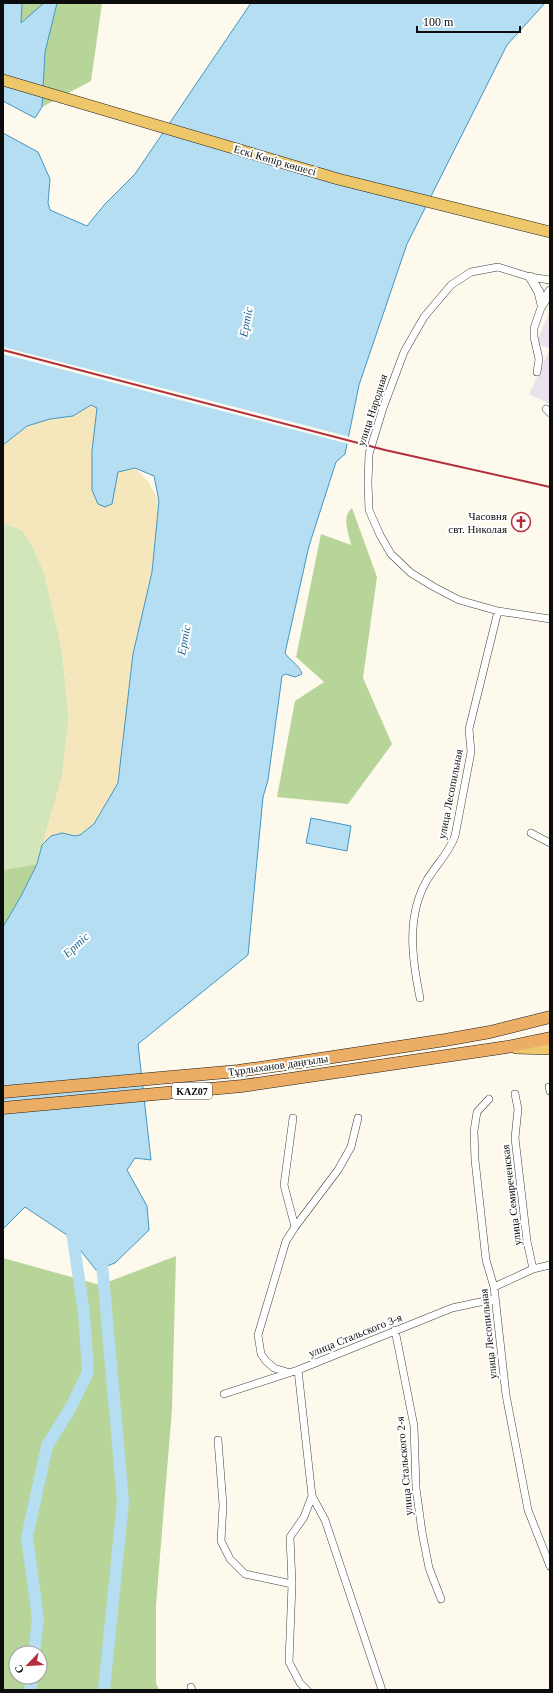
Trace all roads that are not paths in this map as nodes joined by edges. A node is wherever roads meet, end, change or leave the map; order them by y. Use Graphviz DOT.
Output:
graph roads {
  1 [pos="3,80"];
  2 [pos="550,232"];
  3 [pos="530,277"];
  4 [pos="550,280"];
  5 [pos="550,291"];
  6 [pos="542,305"];
  7 [pos="537,372"];
  8 [pos="498,611"];
  9 [pos="550,619"];
  10 [pos="531,833"];
  11 [pos="550,844"];
  12 [pos="420,998"];
  13 [pos="550,1017"];
  14 [pos="550,1038"];
  15 [pos="507,1047"];
  16 [pos="550,1049"];
  17 [pos="3,1092"];
  18 [pos="515,1094"];
  19 [pos="489,1099"];
  20 [pos="3,1108"];
  21 [pos="293,1118"];
  22 [pos="358,1118"];
  23 [pos="295,1227"];
  24 [pos="550,1265"];
  25 [pos="533,1269"];
  26 [pos="494,1287"];
  27 [pos="494,1299"];
  28 [pos="395,1330"];
  29 [pos="298,1370"];
  30 [pos="287,1372"];
  31 [pos="224,1394"];
  32 [pos="218,1440"];
  33 [pos="312,1496"];
  34 [pos="550,1566"];
  35 [pos="292,1584"];
  36 [pos="441,1599"];
  37 [pos="307,1690"];
  38 [pos="382,1690"];
  1 -- 2 [label="main road, Ескі Көпір көшесі"];
  3 -- 4 [label="street, улица Народная"];
  3 -- 6 [label="street"];
  3 -- 8 [label="street, улица Народная"];
  5 -- 6 [label="street"];
  6 -- 7 [label="street"];
  8 -- 9 [label="street, улица Народная"];
  8 -- 12 [label="street, улица Лесопильная"];
  10 -- 11 [label="street"];
  13 -- 17 [label="highway, Тұрлыханов даңғылы / KAZ07"];
  14 -- 15 [label="highway, Тұрлыханов даңғылы / KAZ07"];
  15 -- 16 [label="main road"];
  15 -- 20 [label="highway, Тұрлыханов даңғылы / KAZ07"];
  18 -- 25 [label="street, улица Семиреченская"];
  19 -- 26 [label="street, улица Лесопильная"];
  21 -- 23 [label="street"];
  22 -- 23 [label="street"];
  23 -- 30 [label="street"];
  24 -- 25 [label="street"];
  25 -- 26 [label="street"];
  26 -- 27 [label="street, улица Лесопильная"];
  27 -- 28 [label="street, улица Стальского 3-я"];
  27 -- 34 [label="street, улица Лесопильная"];
  28 -- 29 [label="street, улица Стальского 3-я"];
  28 -- 36 [label="street, улица Стальского 2-я"];
  29 -- 30 [label="street, улица Стальского 3-я"];
  29 -- 33 [label="street"];
  30 -- 31 [label="street, улица Стальского 3-я"];
  32 -- 35 [label="street"];
  33 -- 35 [label="street"];
  33 -- 38 [label="street"];
  35 -- 37 [label="street"];
}
